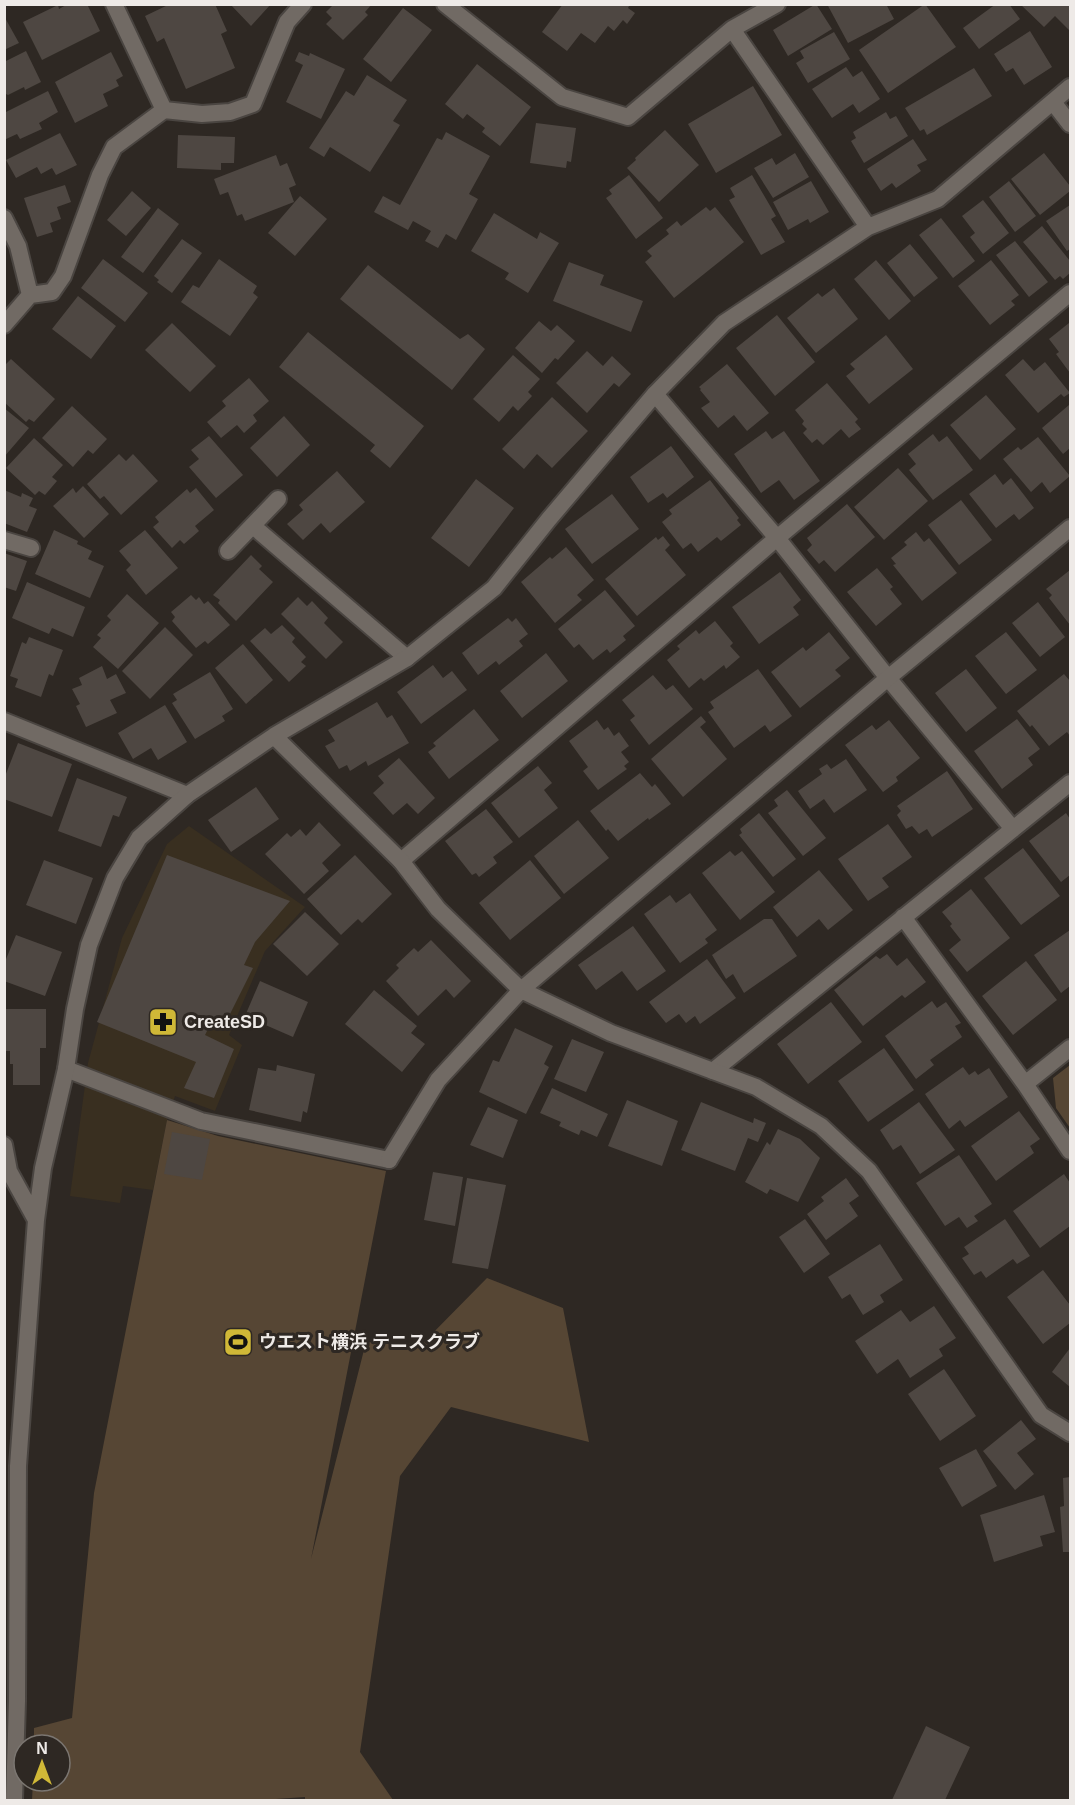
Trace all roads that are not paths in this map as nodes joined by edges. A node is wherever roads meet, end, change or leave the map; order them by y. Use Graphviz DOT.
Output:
graph roads {
  1 [pos="114,4"];
  2 [pos="303,4"];
  3 [pos="445,4"];
  4 [pos="777,4"];
  5 [pos="732,29"];
  6 [pos="1071,87"];
  7 [pos="1053,102"];
  8 [pos="164,110"];
  9 [pos="1071,124"];
  10 [pos="4,218"];
  11 [pos="868,227"];
  12 [pos="1071,293"];
  13 [pos="30,295"];
  14 [pos="4,325"];
  15 [pos="655,394"];
  16 [pos="278,499"];
  17 [pos="252,526"];
  18 [pos="1071,528"];
  19 [pos="777,538"];
  20 [pos="4,540"];
  21 [pos="31,548"];
  22 [pos="228,551"];
  23 [pos="407,658"];
  24 [pos="888,678"];
  25 [pos="4,721"];
  26 [pos="274,736"];
  27 [pos="1071,783"];
  28 [pos="187,795"];
  29 [pos="1013,829"];
  30 [pos="401,861"];
  31 [pos="903,917"];
  32 [pos="521,990"];
  33 [pos="1071,1048"];
  34 [pos="66,1069"];
  35 [pos="713,1071"];
  36 [pos="1025,1084"];
  37 [pos="4,1146"];
  38 [pos="1071,1151"];
  39 [pos="36,1220"];
  40 [pos="1071,1433"];
  41 [pos="14,1800"];
  1 -- 8 [label="street"];
  2 -- 8 [label="street"];
  3 -- 5 [label="street"];
  4 -- 5 [label="street"];
  5 -- 11 [label="street"];
  6 -- 7 [label="street"];
  7 -- 9 [label="street"];
  7 -- 11 [label="street"];
  8 -- 13 [label="street"];
  10 -- 13 [label="street"];
  11 -- 15 [label="street"];
  12 -- 19 [label="street"];
  13 -- 14 [label="street"];
  15 -- 19 [label="street"];
  15 -- 23 [label="street"];
  16 -- 17 [label="street"];
  17 -- 22 [label="street"];
  17 -- 23 [label="street"];
  18 -- 24 [label="street"];
  19 -- 24 [label="street"];
  19 -- 30 [label="street"];
  20 -- 21 [label="street"];
  23 -- 26 [label="street"];
  24 -- 29 [label="street"];
  24 -- 32 [label="street"];
  25 -- 28 [label="street"];
  26 -- 28 [label="street"];
  26 -- 30 [label="street"];
  27 -- 29 [label="street"];
  28 -- 34 [label="street"];
  29 -- 31 [label="street"];
  30 -- 32 [label="street"];
  31 -- 35 [label="street"];
  31 -- 36 [label="street"];
  32 -- 34 [label="street"];
  32 -- 35 [label="street"];
  33 -- 36 [label="street"];
  34 -- 39 [label="street"];
  35 -- 40 [label="street"];
  36 -- 38 [label="street"];
  37 -- 39 [label="street"];
  39 -- 41 [label="street"];
}
